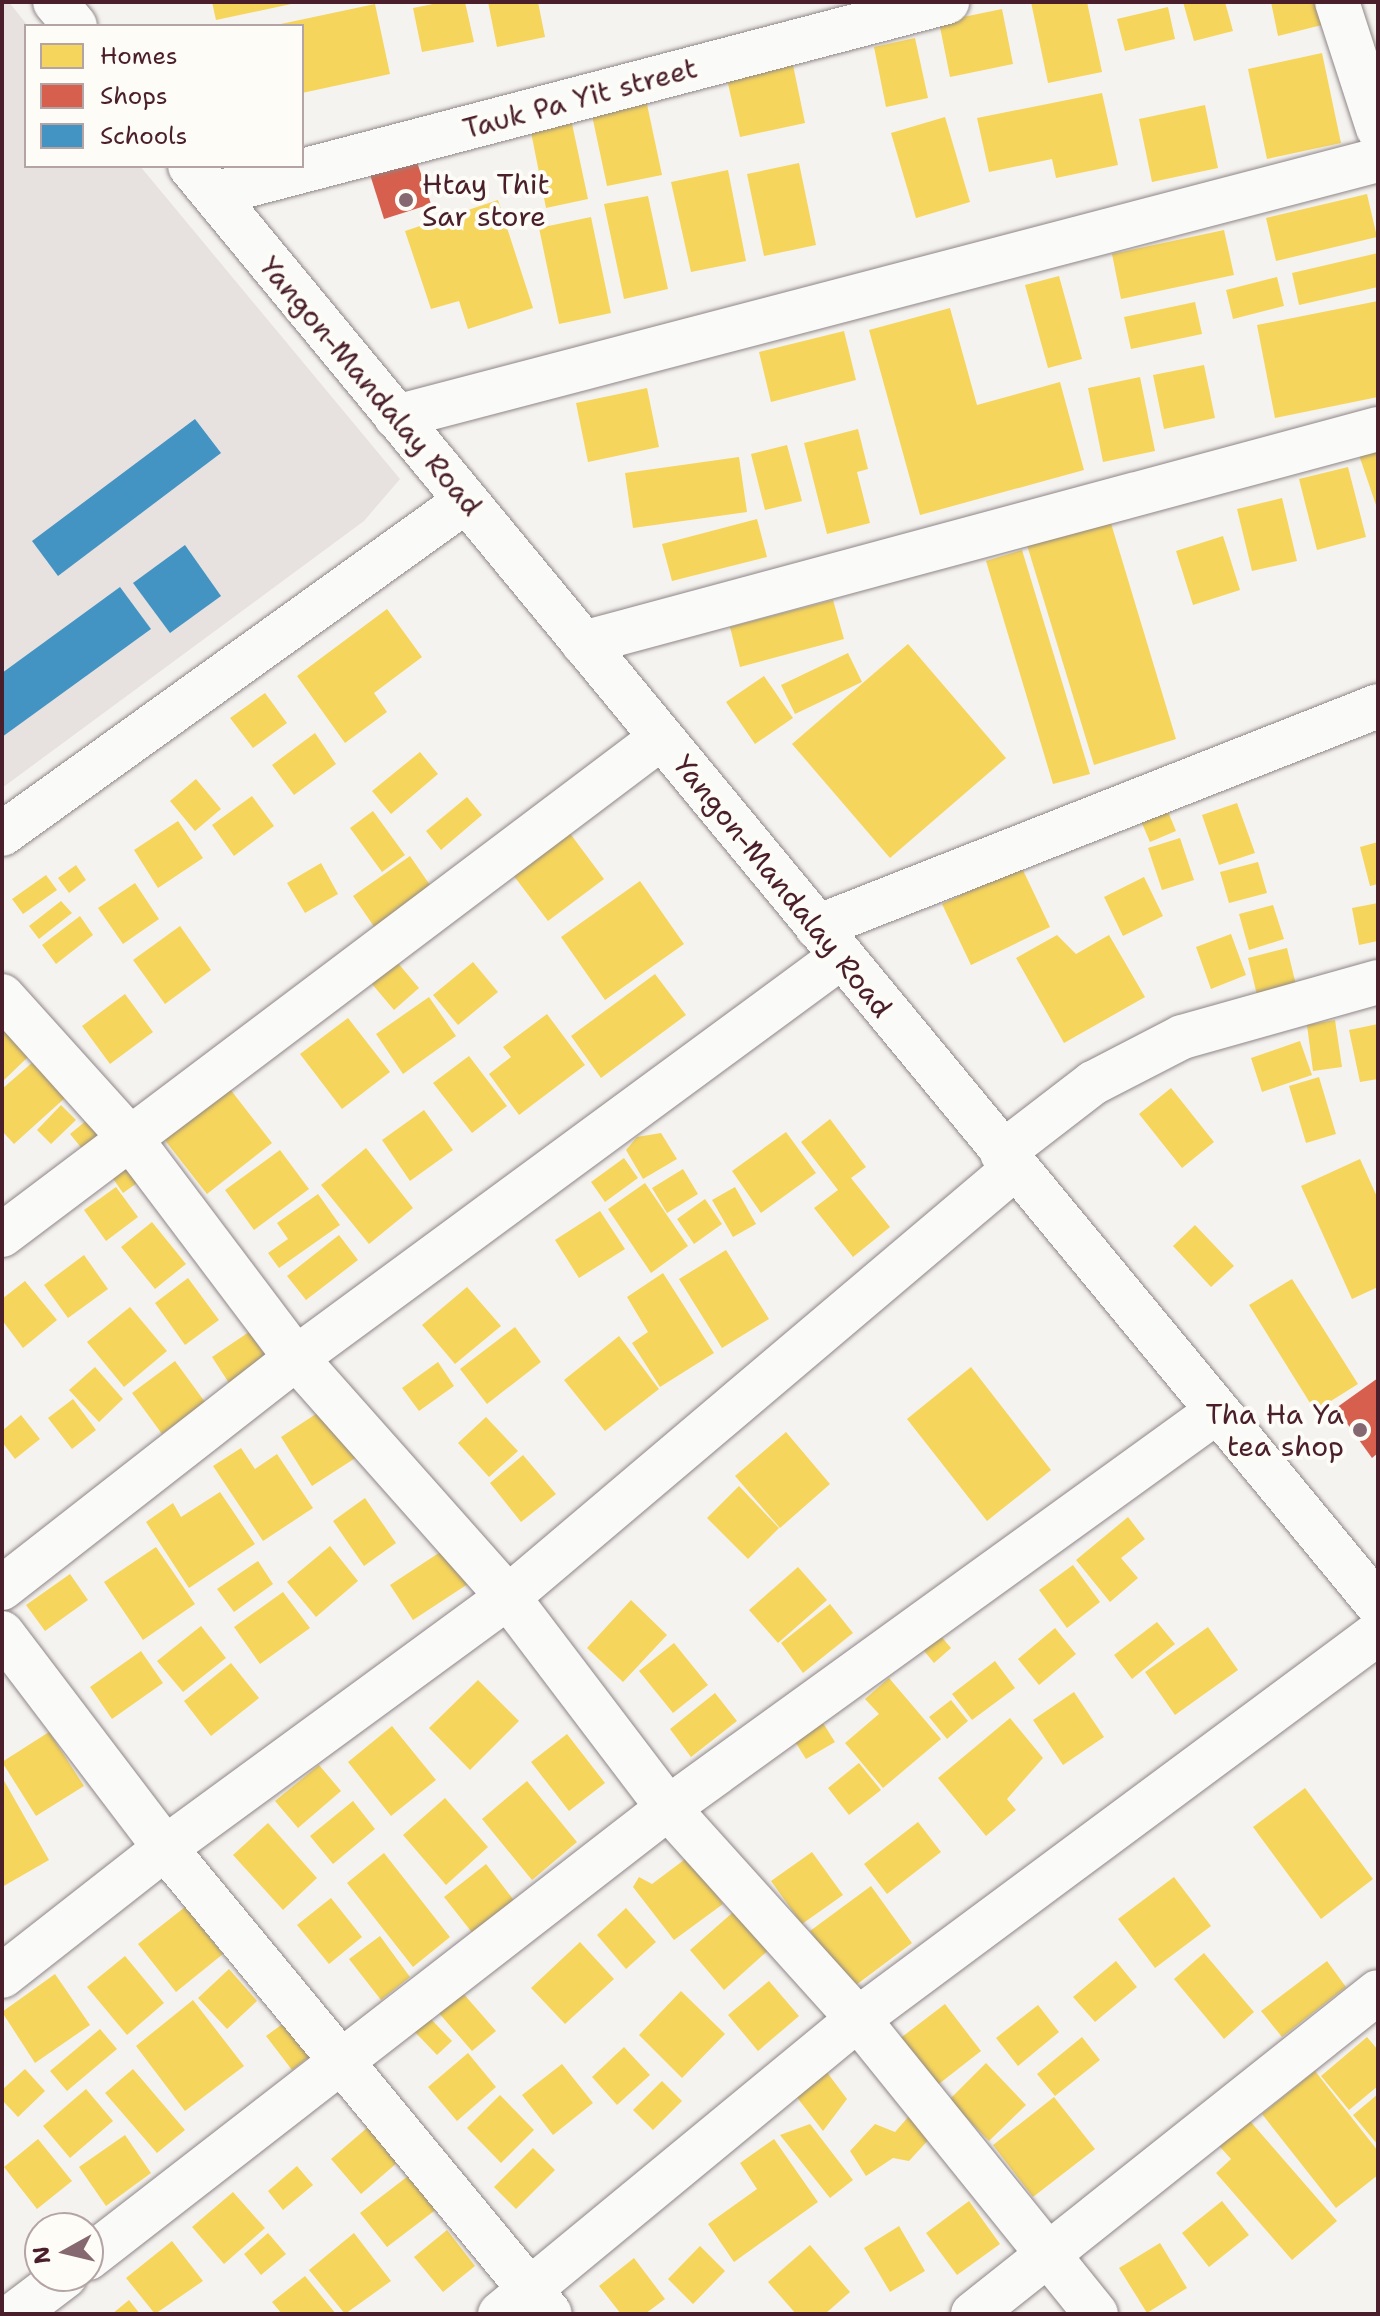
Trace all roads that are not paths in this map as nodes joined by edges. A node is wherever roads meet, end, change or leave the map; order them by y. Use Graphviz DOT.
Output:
graph roads {
  1 [pos="55,2"];
  2 [pos="947,2"];
  3 [pos="1337,2"];
  4 [pos="73,24"];
  5 [pos="1378,128"];
  6 [pos="304,156"];
  7 [pos="1378,160"];
  8 [pos="252,168"];
  9 [pos="202,180"];
  10 [pos="396,417"];
  11 [pos="1378,429"];
  12 [pos="466,501"];
  13 [pos="583,643"];
  14 [pos="1378,706"];
  15 [pos="661,738"];
  16 [pos="2,834"];
  17 [pos="829,942"];
  18 [pos="1378,982"];
  19 [pos="2,996"];
  20 [pos="130,1138"];
  21 [pos="1008,1160"];
  22 [pos="2,1235"];
  23 [pos="296,1358"];
  24 [pos="1216,1412"];
  25 [pos="2,1588"];
  26 [pos="508,1597"];
  27 [pos="1378,1605"];
  28 [pos="2,1633"];
  29 [pos="1378,1633"];
  30 [pos="668,1808"];
  31 [pos="165,1848"];
  32 [pos="2,1976"];
  33 [pos="1378,1992"];
  34 [pos="858,2019"];
  35 [pos="345,2062"];
  36 [pos="104,2246"];
  37 [pos="1050,2254"];
  38 [pos="44,2292"];
  39 [pos="527,2306"];
  40 [pos="15,2314"];
  41 [pos="973,2314"];
  42 [pos="1096,2314"];
  1 -- 4 [label="main road"];
  2 -- 6 [label="main road, Tauk Pa Yit street"];
  3 -- 5 [label="main road"];
  7 -- 10 [label="main road"];
  8 -- 9 [label="main road, Tauk Pa Yit street"];
  9 -- 10 [label="main road, Yangon-Mandalay Road"];
  10 -- 12 [label="main road, Yangon-Mandalay Road"];
  11 -- 13 [label="main road"];
  12 -- 13 [label="main road, Yangon-Mandalay Road"];
  12 -- 16 [label="main road"];
  13 -- 15 [label="main road, Yangon-Mandalay Road"];
  14 -- 17 [label="main road"];
  15 -- 17 [label="main road, Yangon-Mandalay Road"];
  15 -- 20 [label="main road"];
  17 -- 21 [label="main road, Yangon-Mandalay Road"];
  17 -- 23 [label="main road"];
  18 -- 21 [label="main road"];
  19 -- 20 [label="main road"];
  20 -- 22 [label="main road"];
  20 -- 23 [label="main road"];
  21 -- 24 [label="main road, Yangon-Mandalay Road"];
  21 -- 26 [label="main road"];
  23 -- 25 [label="main road"];
  23 -- 26 [label="main road"];
  24 -- 27 [label="main road, Yangon-Mandalay Road"];
  24 -- 30 [label="main road"];
  26 -- 30 [label="main road"];
  26 -- 31 [label="main road"];
  28 -- 31 [label="main road"];
  29 -- 34 [label="main road"];
  30 -- 34 [label="main road"];
  30 -- 35 [label="main road"];
  31 -- 32 [label="main road"];
  31 -- 35 [label="main road"];
  33 -- 37 [label="main road"];
  34 -- 37 [label="main road"];
  34 -- 39 [label="main road"];
  35 -- 36 [label="main road"];
  35 -- 39 [label="main road"];
  37 -- 41 [label="main road"];
  37 -- 42 [label="main road"];
  38 -- 40 [label="main road"];
}
